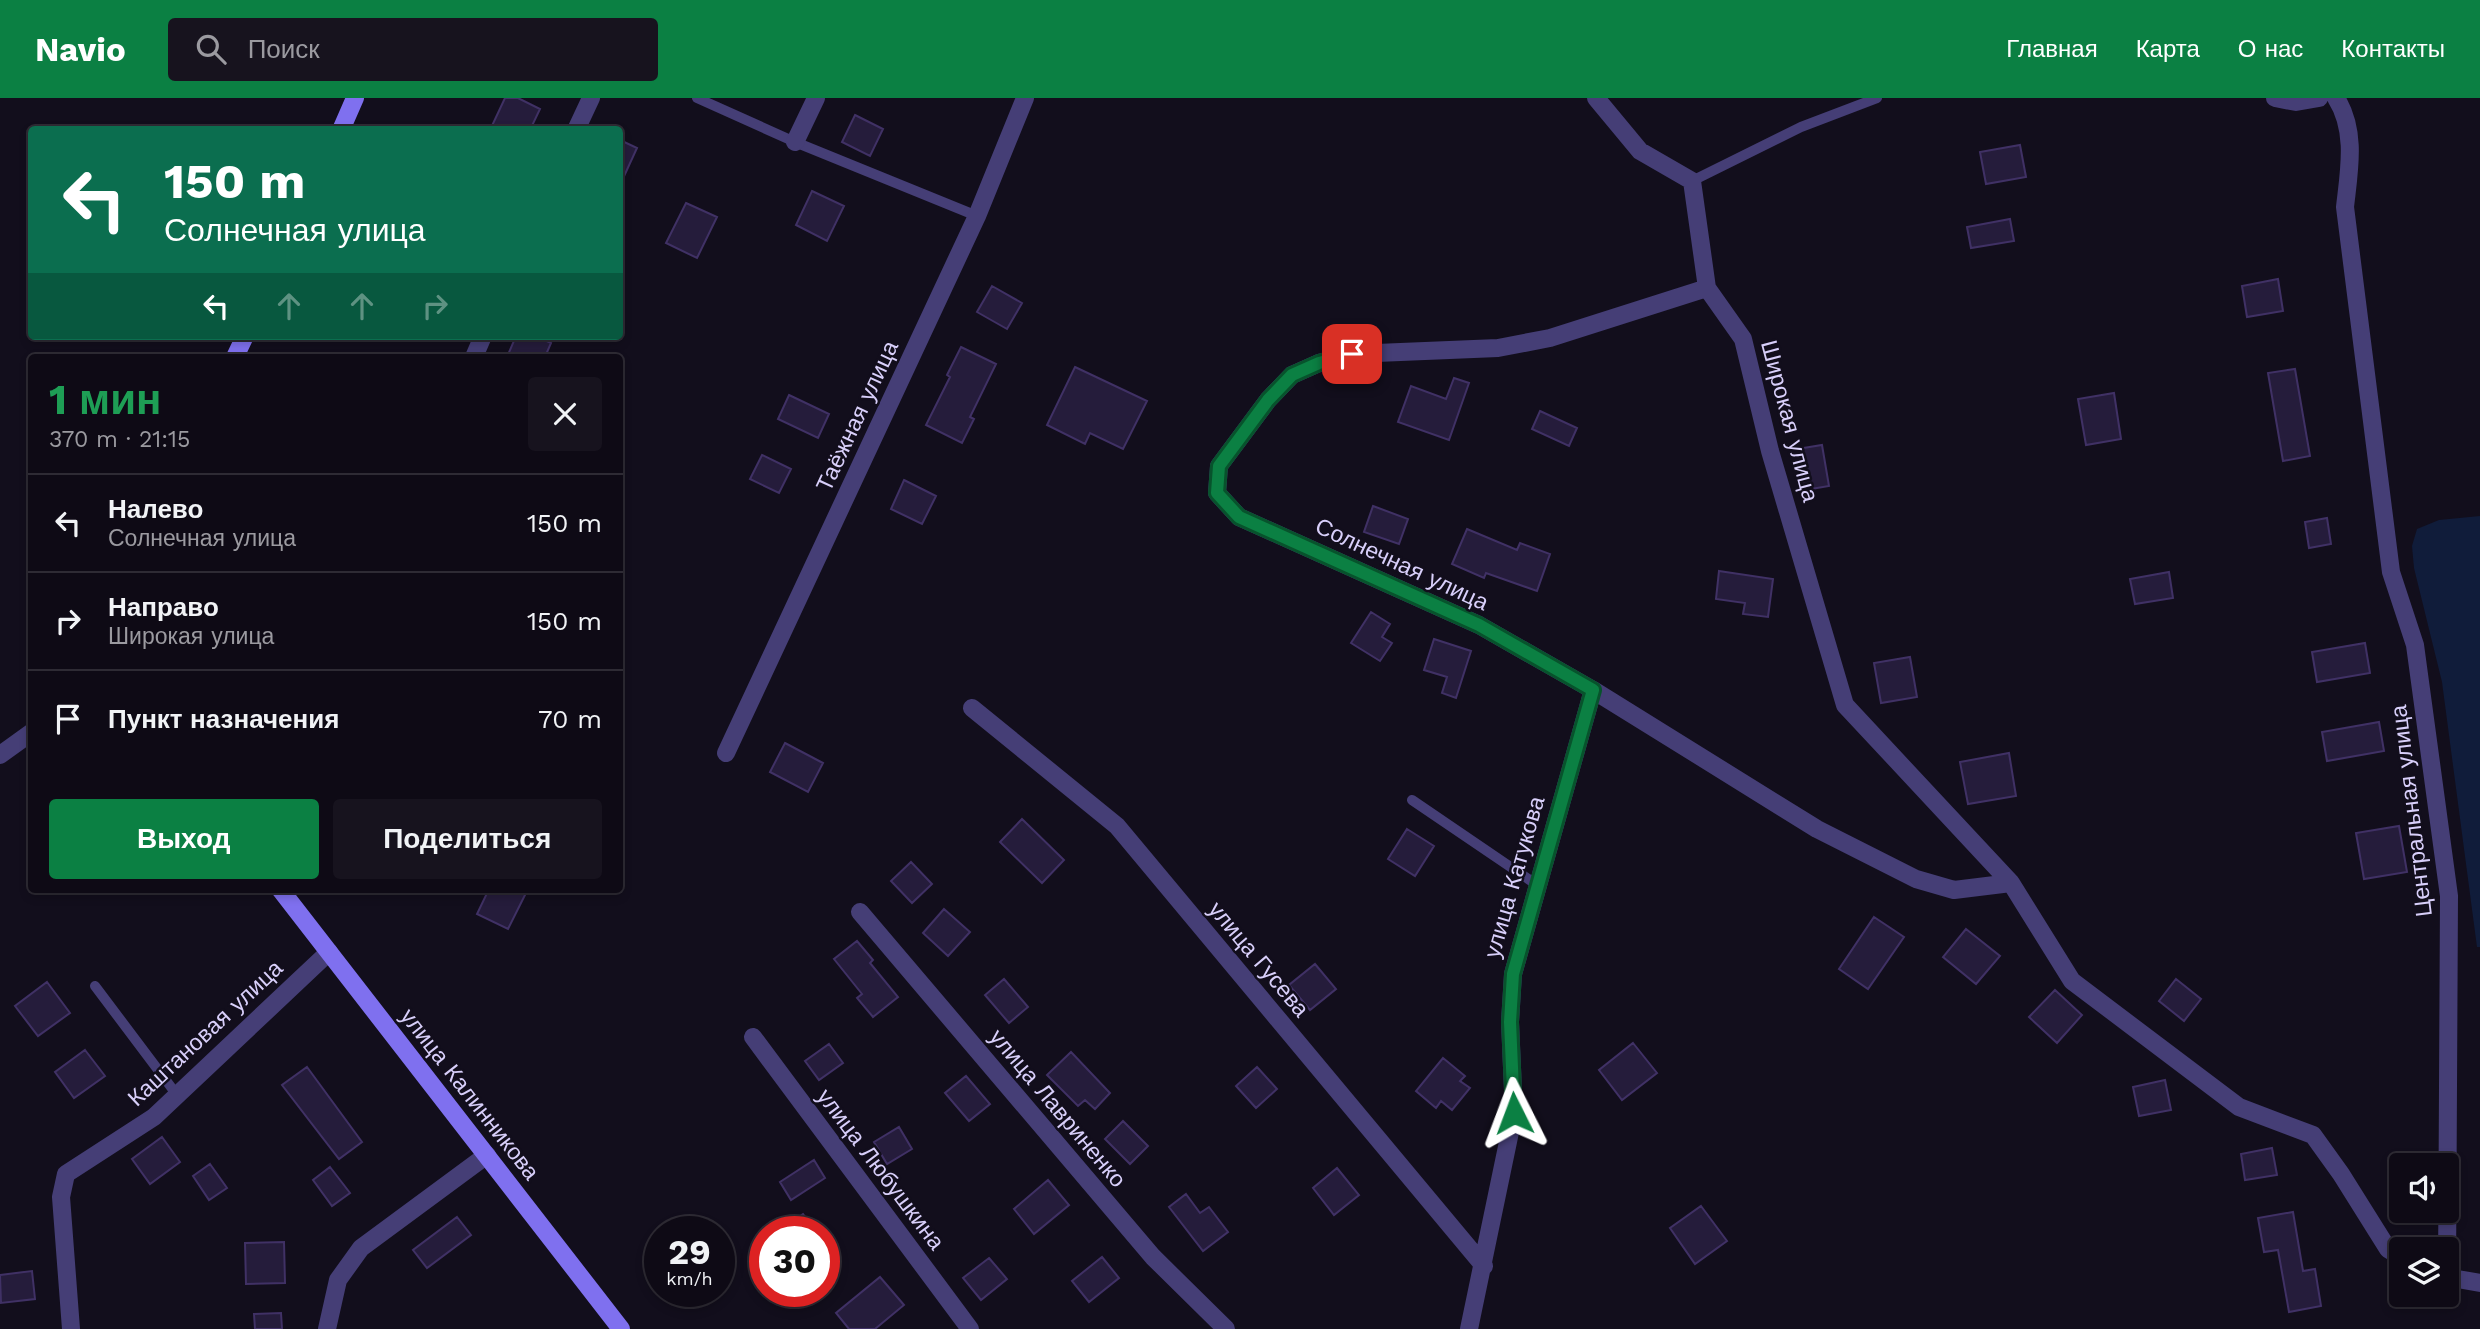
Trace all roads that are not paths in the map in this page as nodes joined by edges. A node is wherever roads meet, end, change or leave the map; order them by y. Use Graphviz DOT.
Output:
graph roads {
  1 [pos="355,98"];
  2 [pos="591,98"];
  3 [pos="697,98"];
  4 [pos="816,98"];
  5 [pos="1026,98"];
  6 [pos="1596,98"];
  7 [pos="1877,98"];
  8 [pos="2274,98"];
  9 [pos="2319,98"];
  10 [pos="2336,98"];
  11 [pos="343,126"];
  12 [pos="578,126"];
  13 [pos="795,142"];
  14 [pos="1692,181"];
  15 [pos="978,216"];
  16 [pos="1707,288"];
  17 [pos="1593,690"];
  18 [pos="972,708"];
  19 [pos="28,735"];
  20 [pos="726,753"];
  21 [pos="0,755"];
  22 [pos="1412,800"];
  23 [pos="2011,883"];
  24 [pos="1537,885"];
  25 [pos="283,893"];
  26 [pos="860,912"];
  27 [pos="328,952"];
  28 [pos="95,986"];
  29 [pos="753,1037"];
  30 [pos="177,1095"];
  31 [pos="487,1155"];
  32 [pos="2447,1237"];
  33 [pos="2389,1250"];
  34 [pos="1484,1266"];
  35 [pos="2459,1279"];
  36 [pos="2480,1283"];
  37 [pos="71,1329"];
  38 [pos="327,1329"];
  39 [pos="621,1329"];
  40 [pos="970,1329"];
  41 [pos="1226,1329"];
  42 [pos="1469,1329"];
  1 -- 11 [label="main road"];
  2 -- 12 [label="street"];
  3 -- 13 [label="lane"];
  4 -- 13 [label="street"];
  5 -- 15 [label="street, Таёжная улица"];
  6 -- 14 [label="street"];
  7 -- 14 [label="lane"];
  8 -- 9 [label="street"];
  10 -- 32 [label="street, Центральная улица"];
  13 -- 15 [label="lane"];
  14 -- 16 [label="street"];
  15 -- 20 [label="street, Таёжная улица"];
  16 -- 17 [label="street, Солнечная улица"];
  16 -- 23 [label="street, Широкая улица"];
  17 -- 23 [label="street, Солнечная улица"];
  17 -- 24 [label="street, улица Катукова"];
  18 -- 34 [label="street, улица Гусева"];
  19 -- 21 [label="street"];
  22 -- 24 [label="lane"];
  23 -- 33 [label="street, Широкая улица"];
  24 -- 34 [label="street, улица Катукова"];
  25 -- 27 [label="main road, улица Калинникова"];
  26 -- 41 [label="street, улица Лавриненко"];
  27 -- 30 [label="street, Каштановая улица"];
  27 -- 31 [label="main road, улица Калинникова"];
  28 -- 30 [label="lane"];
  29 -- 40 [label="street, улица Любушкина"];
  30 -- 37 [label="street, Каштановая улица"];
  31 -- 38 [label="street"];
  31 -- 39 [label="main road, улица Калинникова"];
  34 -- 42 [label="street, улица Катукова"];
  35 -- 36 [label="street"];
}
